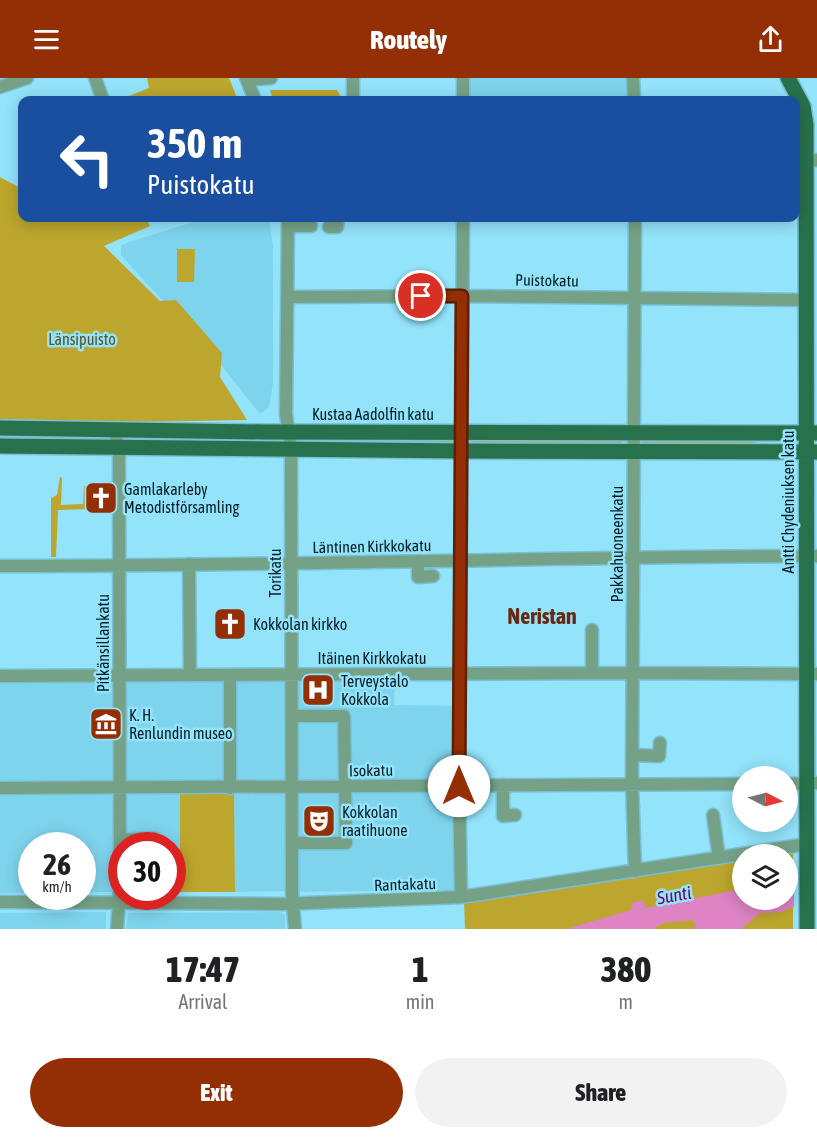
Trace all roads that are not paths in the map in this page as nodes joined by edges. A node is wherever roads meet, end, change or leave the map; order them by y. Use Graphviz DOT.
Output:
graph roads {
  1 [pos="27,78"];
  2 [pos="95,78"];
  3 [pos="271,78"];
  4 [pos="353,78"];
  5 [pos="463,78"];
  6 [pos="633,78"];
  7 [pos="788,78"];
  8 [pos="247,79"];
  9 [pos="0,87"];
  10 [pos="102,96"];
  11 [pos="253,96"];
  12 [pos="353,96"];
  13 [pos="463,96"];
  14 [pos="634,96"];
  15 [pos="798,96"];
  16 [pos="800,100"];
  17 [pos="806,162"];
  18 [pos="288,222"];
  19 [pos="463,222"];
  20 [pos="635,222"];
  21 [pos="311,226"];
  22 [pos="462,296"];
  23 [pos="288,297"];
  24 [pos="634,298"];
  25 [pos="806,300"];
  26 [pos="0,428"];
  27 [pos="114,430"];
  28 [pos="288,431"];
  29 [pos="462,432"];
  30 [pos="633,433"];
  31 [pos="811,433"];
  32 [pos="0,446"];
  33 [pos="119,448"];
  34 [pos="291,450"];
  35 [pos="462,451"];
  36 [pos="634,452"];
  37 [pos="811,452"];
  38 [pos="811,556"];
  39 [pos="634,557"];
  40 [pos="460,560"];
  41 [pos="418,561"];
  42 [pos="189,564"];
  43 [pos="291,564"];
  44 [pos="119,565"];
  45 [pos="0,566"];
  46 [pos="433,576"];
  47 [pos="592,630"];
  48 [pos="592,673"];
  49 [pos="634,673"];
  50 [pos="292,674"];
  51 [pos="459,674"];
  52 [pos="812,674"];
  53 [pos="120,675"];
  54 [pos="190,675"];
  55 [pos="230,675"];
  56 [pos="0,676"];
  57 [pos="292,716"];
  58 [pos="660,743"];
  59 [pos="633,755"];
  60 [pos="633,783"];
  61 [pos="812,783"];
  62 [pos="732,784"];
  63 [pos="503,785"];
  64 [pos="459,786"];
  65 [pos="345,787"];
  66 [pos="0,788"];
  67 [pos="120,788"];
  68 [pos="230,788"];
  69 [pos="292,788"];
  70 [pos="515,815"];
  71 [pos="714,815"];
  72 [pos="120,832"];
  73 [pos="292,843"];
  74 [pos="807,844"];
  75 [pos="719,858"];
  76 [pos="635,871"];
  77 [pos="461,897"];
  78 [pos="0,902"];
  79 [pos="108,902"];
  80 [pos="186,903"];
  81 [pos="294,904"];
  82 [pos="118,910"];
  83 [pos="117,929"];
  84 [pos="296,929"];
  85 [pos="807,929"];
  1 -- 9 [label="street"];
  2 -- 10 [label="street"];
  3 -- 8 [label="street"];
  4 -- 12 [label="street"];
  5 -- 13 [label="street"];
  6 -- 14 [label="street"];
  7 -- 15 [label="main road, Antti Chydeniuksen katu"];
  8 -- 11 [label="street"];
  16 -- 17 [label="main road, Antti Chydeniuksen katu"];
  17 -- 25 [label="main road, Antti Chydeniuksen katu"];
  18 -- 21 [label="street"];
  18 -- 23 [label="street, Torikatu"];
  19 -- 22 [label="street"];
  20 -- 24 [label="street, Pakkahuoneenkatu"];
  22 -- 23 [label="street, Puistokatu"];
  22 -- 24 [label="street, Puistokatu"];
  22 -- 29 [label="street"];
  23 -- 28 [label="street, Torikatu"];
  24 -- 25 [label="street, Puistokatu"];
  24 -- 30 [label="street, Pakkahuoneenkatu"];
  25 -- 31 [label="main road, Antti Chydeniuksen katu"];
  26 -- 27 [label="main road, Kustaa Aadolfin katu"];
  27 -- 28 [label="main road, Kustaa Aadolfin katu"];
  27 -- 33 [label="street, Pitkänsillankatu"];
  28 -- 29 [label="main road, Kustaa Aadolfin katu"];
  28 -- 34 [label="street, Torikatu"];
  29 -- 30 [label="main road, Kustaa Aadolfin katu"];
  29 -- 35 [label="street"];
  30 -- 31 [label="main road, Kustaa Aadolfin katu"];
  30 -- 36 [label="street, Pakkahuoneenkatu"];
  31 -- 37 [label="main road, Antti Chydeniuksen katu"];
  32 -- 33 [label="main road"];
  33 -- 34 [label="main road"];
  33 -- 44 [label="street, Pitkänsillankatu"];
  34 -- 35 [label="main road"];
  34 -- 43 [label="street, Torikatu"];
  35 -- 36 [label="main road"];
  35 -- 40 [label="street"];
  36 -- 37 [label="main road"];
  36 -- 39 [label="street, Pakkahuoneenkatu"];
  37 -- 38 [label="main road, Antti Chydeniuksen katu"];
  38 -- 39 [label="street, Läntinen Kirkkokatu"];
  38 -- 52 [label="main road, Antti Chydeniuksen katu"];
  39 -- 40 [label="street, Läntinen Kirkkokatu"];
  39 -- 49 [label="street, Pakkahuoneenkatu"];
  40 -- 41 [label="street, Läntinen Kirkkokatu"];
  40 -- 51 [label="street"];
  41 -- 43 [label="street, Läntinen Kirkkokatu"];
  41 -- 46 [label="street"];
  42 -- 43 [label="street, Läntinen Kirkkokatu"];
  42 -- 44 [label="street, Läntinen Kirkkokatu"];
  42 -- 54 [label="street"];
  43 -- 50 [label="street, Torikatu"];
  44 -- 45 [label="street, Läntinen Kirkkokatu"];
  44 -- 53 [label="street, Pitkänsillankatu"];
  47 -- 48 [label="street"];
  48 -- 49 [label="street, Itäinen Kirkkokatu"];
  48 -- 51 [label="street, Itäinen Kirkkokatu"];
  49 -- 52 [label="street, Itäinen Kirkkokatu"];
  49 -- 59 [label="street, Pakkahuoneenkatu"];
  50 -- 51 [label="street, Itäinen Kirkkokatu"];
  50 -- 55 [label="street, Itäinen Kirkkokatu"];
  50 -- 57 [label="street, Torikatu"];
  51 -- 64 [label="street"];
  52 -- 61 [label="main road, Antti Chydeniuksen katu"];
  53 -- 54 [label="street, Itäinen Kirkkokatu"];
  53 -- 56 [label="street, Itäinen Kirkkokatu"];
  53 -- 67 [label="street, Pitkänsillankatu"];
  54 -- 55 [label="street, Itäinen Kirkkokatu"];
  55 -- 68 [label="street"];
  57 -- 65 [label="street"];
  57 -- 69 [label="street, Torikatu"];
  58 -- 59 [label="street"];
  59 -- 60 [label="street, Pakkahuoneenkatu"];
  60 -- 62 [label="street, Isokatu"];
  60 -- 63 [label="street, Isokatu"];
  60 -- 76 [label="street, Pakkahuoneenkatu"];
  61 -- 74 [label="main road, Antti Chydeniuksen katu"];
  63 -- 64 [label="street, Isokatu"];
  63 -- 70 [label="street"];
  64 -- 65 [label="street, Isokatu"];
  64 -- 77 [label="street"];
  65 -- 69 [label="street, Isokatu"];
  65 -- 73 [label="street"];
  66 -- 67 [label="street, Isokatu"];
  67 -- 68 [label="street, Isokatu"];
  67 -- 72 [label="street, Pitkänsillankatu"];
  68 -- 69 [label="street, Isokatu"];
  69 -- 73 [label="street, Torikatu"];
  71 -- 75 [label="street"];
  73 -- 81 [label="street, Torikatu"];
  74 -- 75 [label="street, Rantakatu"];
  74 -- 85 [label="main road, Antti Chydeniuksen katu"];
  75 -- 76 [label="street, Rantakatu"];
  76 -- 77 [label="street, Rantakatu"];
  77 -- 81 [label="street, Rantakatu"];
  78 -- 79 [label="street, Rantakatu"];
  80 -- 81 [label="street, Rantakatu"];
  81 -- 84 [label="street, Torikatu"];
  82 -- 83 [label="street, Pitkänsillankatu"];
}
